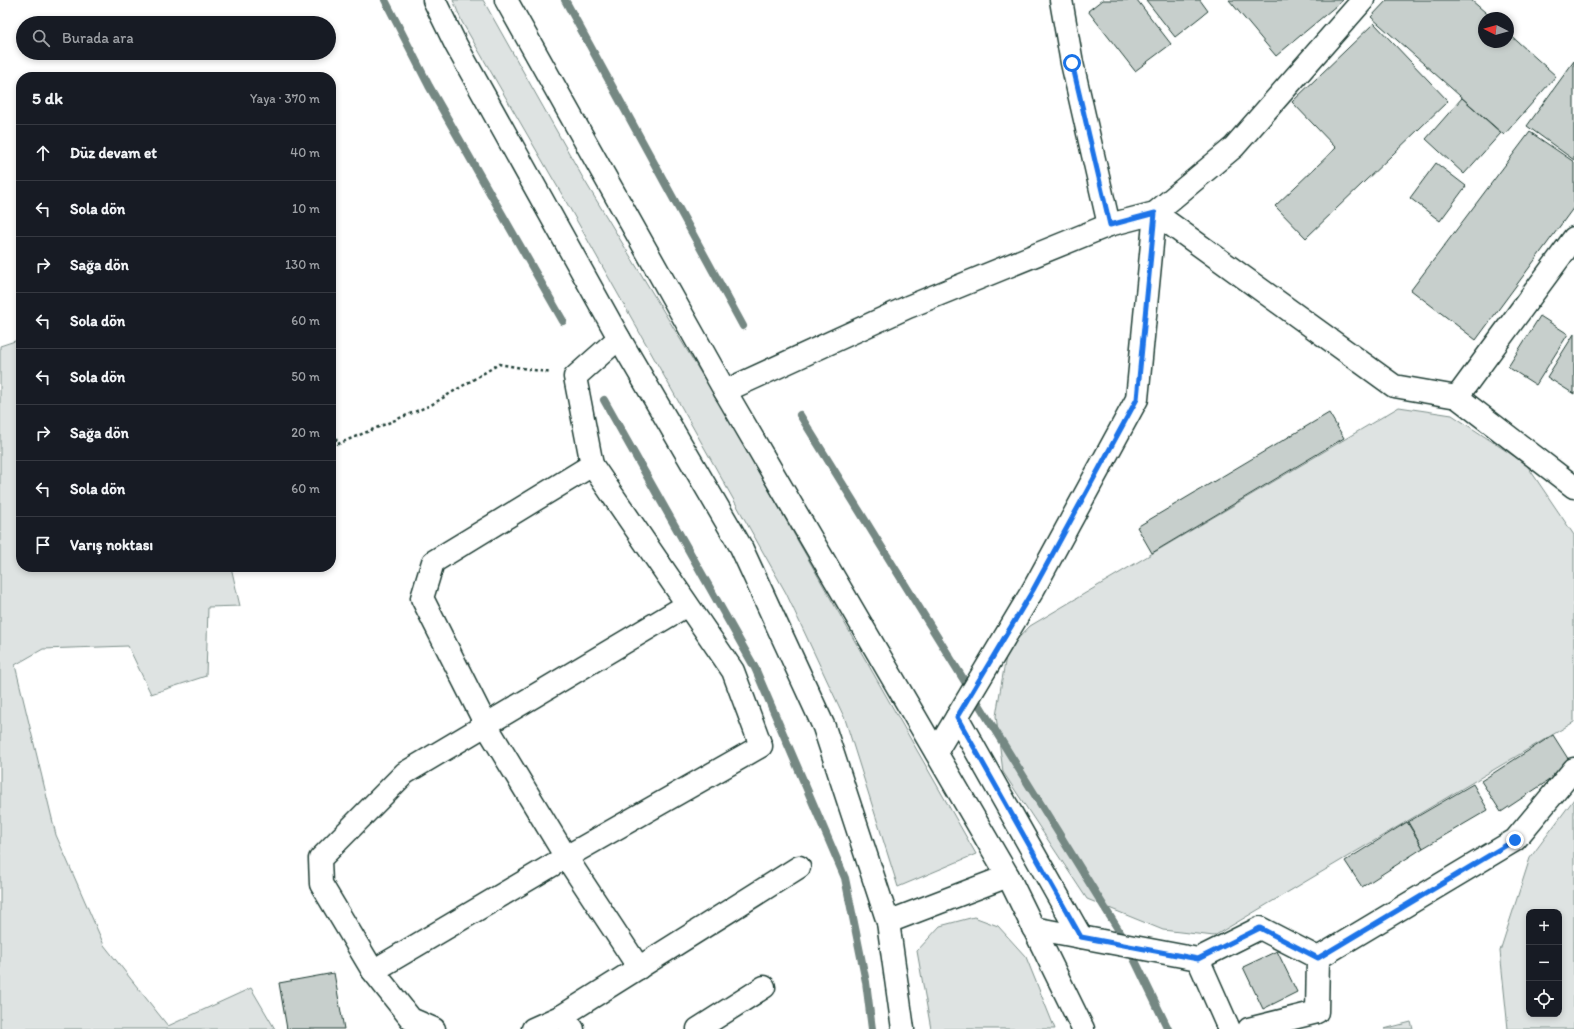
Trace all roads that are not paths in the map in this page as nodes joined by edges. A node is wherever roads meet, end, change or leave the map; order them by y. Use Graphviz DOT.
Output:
graph roads {
  1 [pos="434,0"];
  2 [pos="506,0"];
  3 [pos="1061,0"];
  4 [pos="1363,0"];
  5 [pos="1155,213"];
  6 [pos="1110,225"];
  7 [pos="1574,238"];
  8 [pos="619,338"];
  9 [pos="725,391"];
  10 [pos="1457,397"];
  11 [pos="592,465"];
  12 [pos="1574,487"];
  13 [pos="687,605"];
  14 [pos="957,717"];
  15 [pos="486,725"];
  16 [pos="936,752"];
  17 [pos="1574,769"];
  18 [pos="566,857"];
  19 [pos="799,867"];
  20 [pos="1008,876"];
  21 [pos="888,922"];
  22 [pos="1033,928"];
  23 [pos="1081,937"];
  24 [pos="1318,958"];
  25 [pos="1198,959"];
  26 [pos="639,968"];
  27 [pos="373,972"];
  28 [pos="764,987"];
  29 [pos="567,1023"];
  30 [pos="1082,1027"];
  31 [pos="434,1029"];
  32 [pos="533,1029"];
  33 [pos="698,1029"];
  34 [pos="903,1029"];
  35 [pos="1229,1029"];
  36 [pos="1248,1029"];
  1 -- 8 [label="main road"];
  2 -- 9 [label="main road"];
  3 -- 6 [label="main road"];
  4 -- 5 [label="main road"];
  5 -- 6 [label="main road"];
  5 -- 10 [label="main road"];
  5 -- 14 [label="main road"];
  6 -- 9 [label="main road"];
  7 -- 10 [label="main road"];
  8 -- 11 [label="main road"];
  8 -- 21 [label="main road"];
  9 -- 16 [label="main road"];
  10 -- 12 [label="main road"];
  11 -- 13 [label="main road"];
  11 -- 15 [label="main road"];
  13 -- 15 [label="main road"];
  13 -- 18 [label="main road"];
  14 -- 16 [label="main road"];
  14 -- 23 [label="main road"];
  15 -- 18 [label="main road"];
  15 -- 27 [label="main road"];
  16 -- 20 [label="main road"];
  17 -- 24 [label="main road"];
  18 -- 26 [label="main road"];
  18 -- 27 [label="main road"];
  19 -- 26 [label="main road"];
  20 -- 21 [label="main road"];
  20 -- 22 [label="main road"];
  21 -- 34 [label="main road"];
  22 -- 23 [label="main road"];
  22 -- 30 [label="main road"];
  23 -- 25 [label="main road"];
  24 -- 25 [label="main road"];
  24 -- 36 [label="main road"];
  25 -- 35 [label="main road"];
  26 -- 29 [label="main road"];
  27 -- 31 [label="main road"];
  28 -- 33 [label="main road"];
  29 -- 32 [label="main road"];
}
